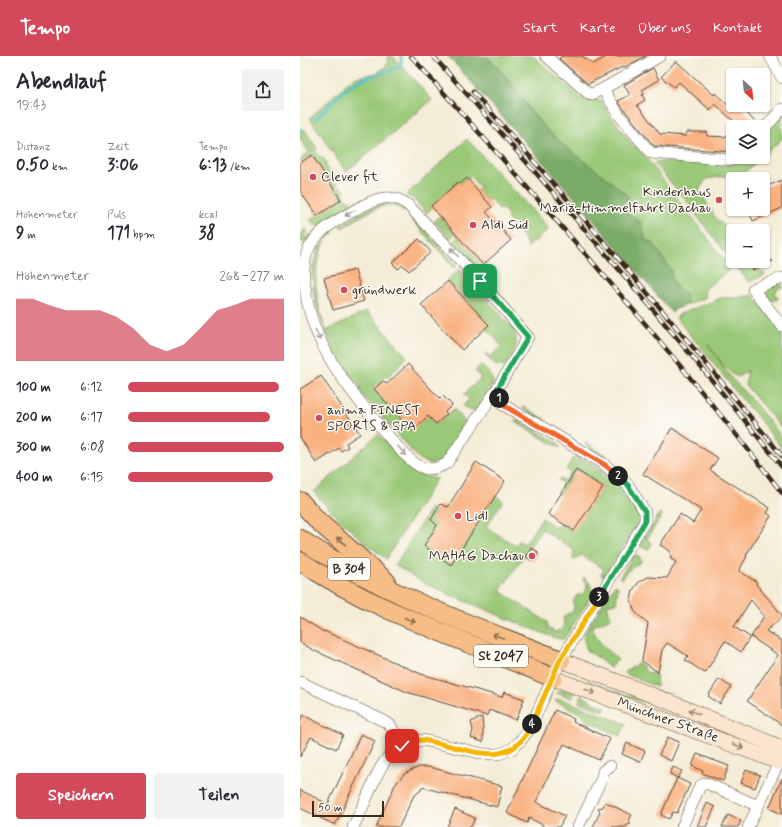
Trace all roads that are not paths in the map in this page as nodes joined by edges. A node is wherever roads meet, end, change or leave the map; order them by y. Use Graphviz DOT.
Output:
graph roads {
  1 [pos="546,56"];
  2 [pos="660,56"];
  3 [pos="770,56"];
  4 [pos="782,78"];
  5 [pos="603,89"];
  6 [pos="782,109"];
  7 [pos="770,122"];
  8 [pos="726,159"];
  9 [pos="782,278"];
  10 [pos="782,326"];
  11 [pos="497,389"];
  12 [pos="300,501"];
  13 [pos="300,539"];
  14 [pos="300,561"];
  15 [pos="300,574"];
  16 [pos="401,596"];
  17 [pos="382,606"];
  18 [pos="448,616"];
  19 [pos="439,632"];
  20 [pos="560,660"];
  21 [pos="553,678"];
  22 [pos="300,682"];
  23 [pos="402,746"];
  24 [pos="781,758"];
  25 [pos="610,766"];
  26 [pos="758,806"];
  27 [pos="353,827"];
  28 [pos="578,827"];
  29 [pos="682,827"];
  30 [pos="748,827"];
  1 -- 5 [label="street"];
  2 -- 5 [label="street"];
  3 -- 4 [label="street"];
  5 -- 8 [label="street"];
  6 -- 7 [label="street"];
  9 -- 10 [label="street"];
  11 -- 11 [label="street, one-way"];
  11 -- 20 [label="street"];
  16 -- 12 [label="highway, one-way"];
  13 -- 16 [label="highway, B 304"];
  14 -- 17 [label="highway, B 304"];
  15 -- 17 [label="highway"];
  16 -- 18 [label="highway, B 304"];
  17 -- 19 [label="highway, B 304, one-way"];
  20 -- 18 [label="highway, St 2047, one-way"];
  19 -- 21 [label="highway, St 2047"];
  20 -- 21 [label="street"];
  24 -- 20 [label="main road, Münchner Straße / St 2047, one-way"];
  21 -- 23 [label="street"];
  21 -- 24 [label="main road, Münchner Straße / St 2047, one-way"];
  22 -- 23 [label="street"];
  23 -- 27 [label="street"];
  24 -- 26 [label="street"];
  25 -- 28 [label="street"];
  26 -- 29 [label="street"];
  26 -- 30 [label="street"];
}
